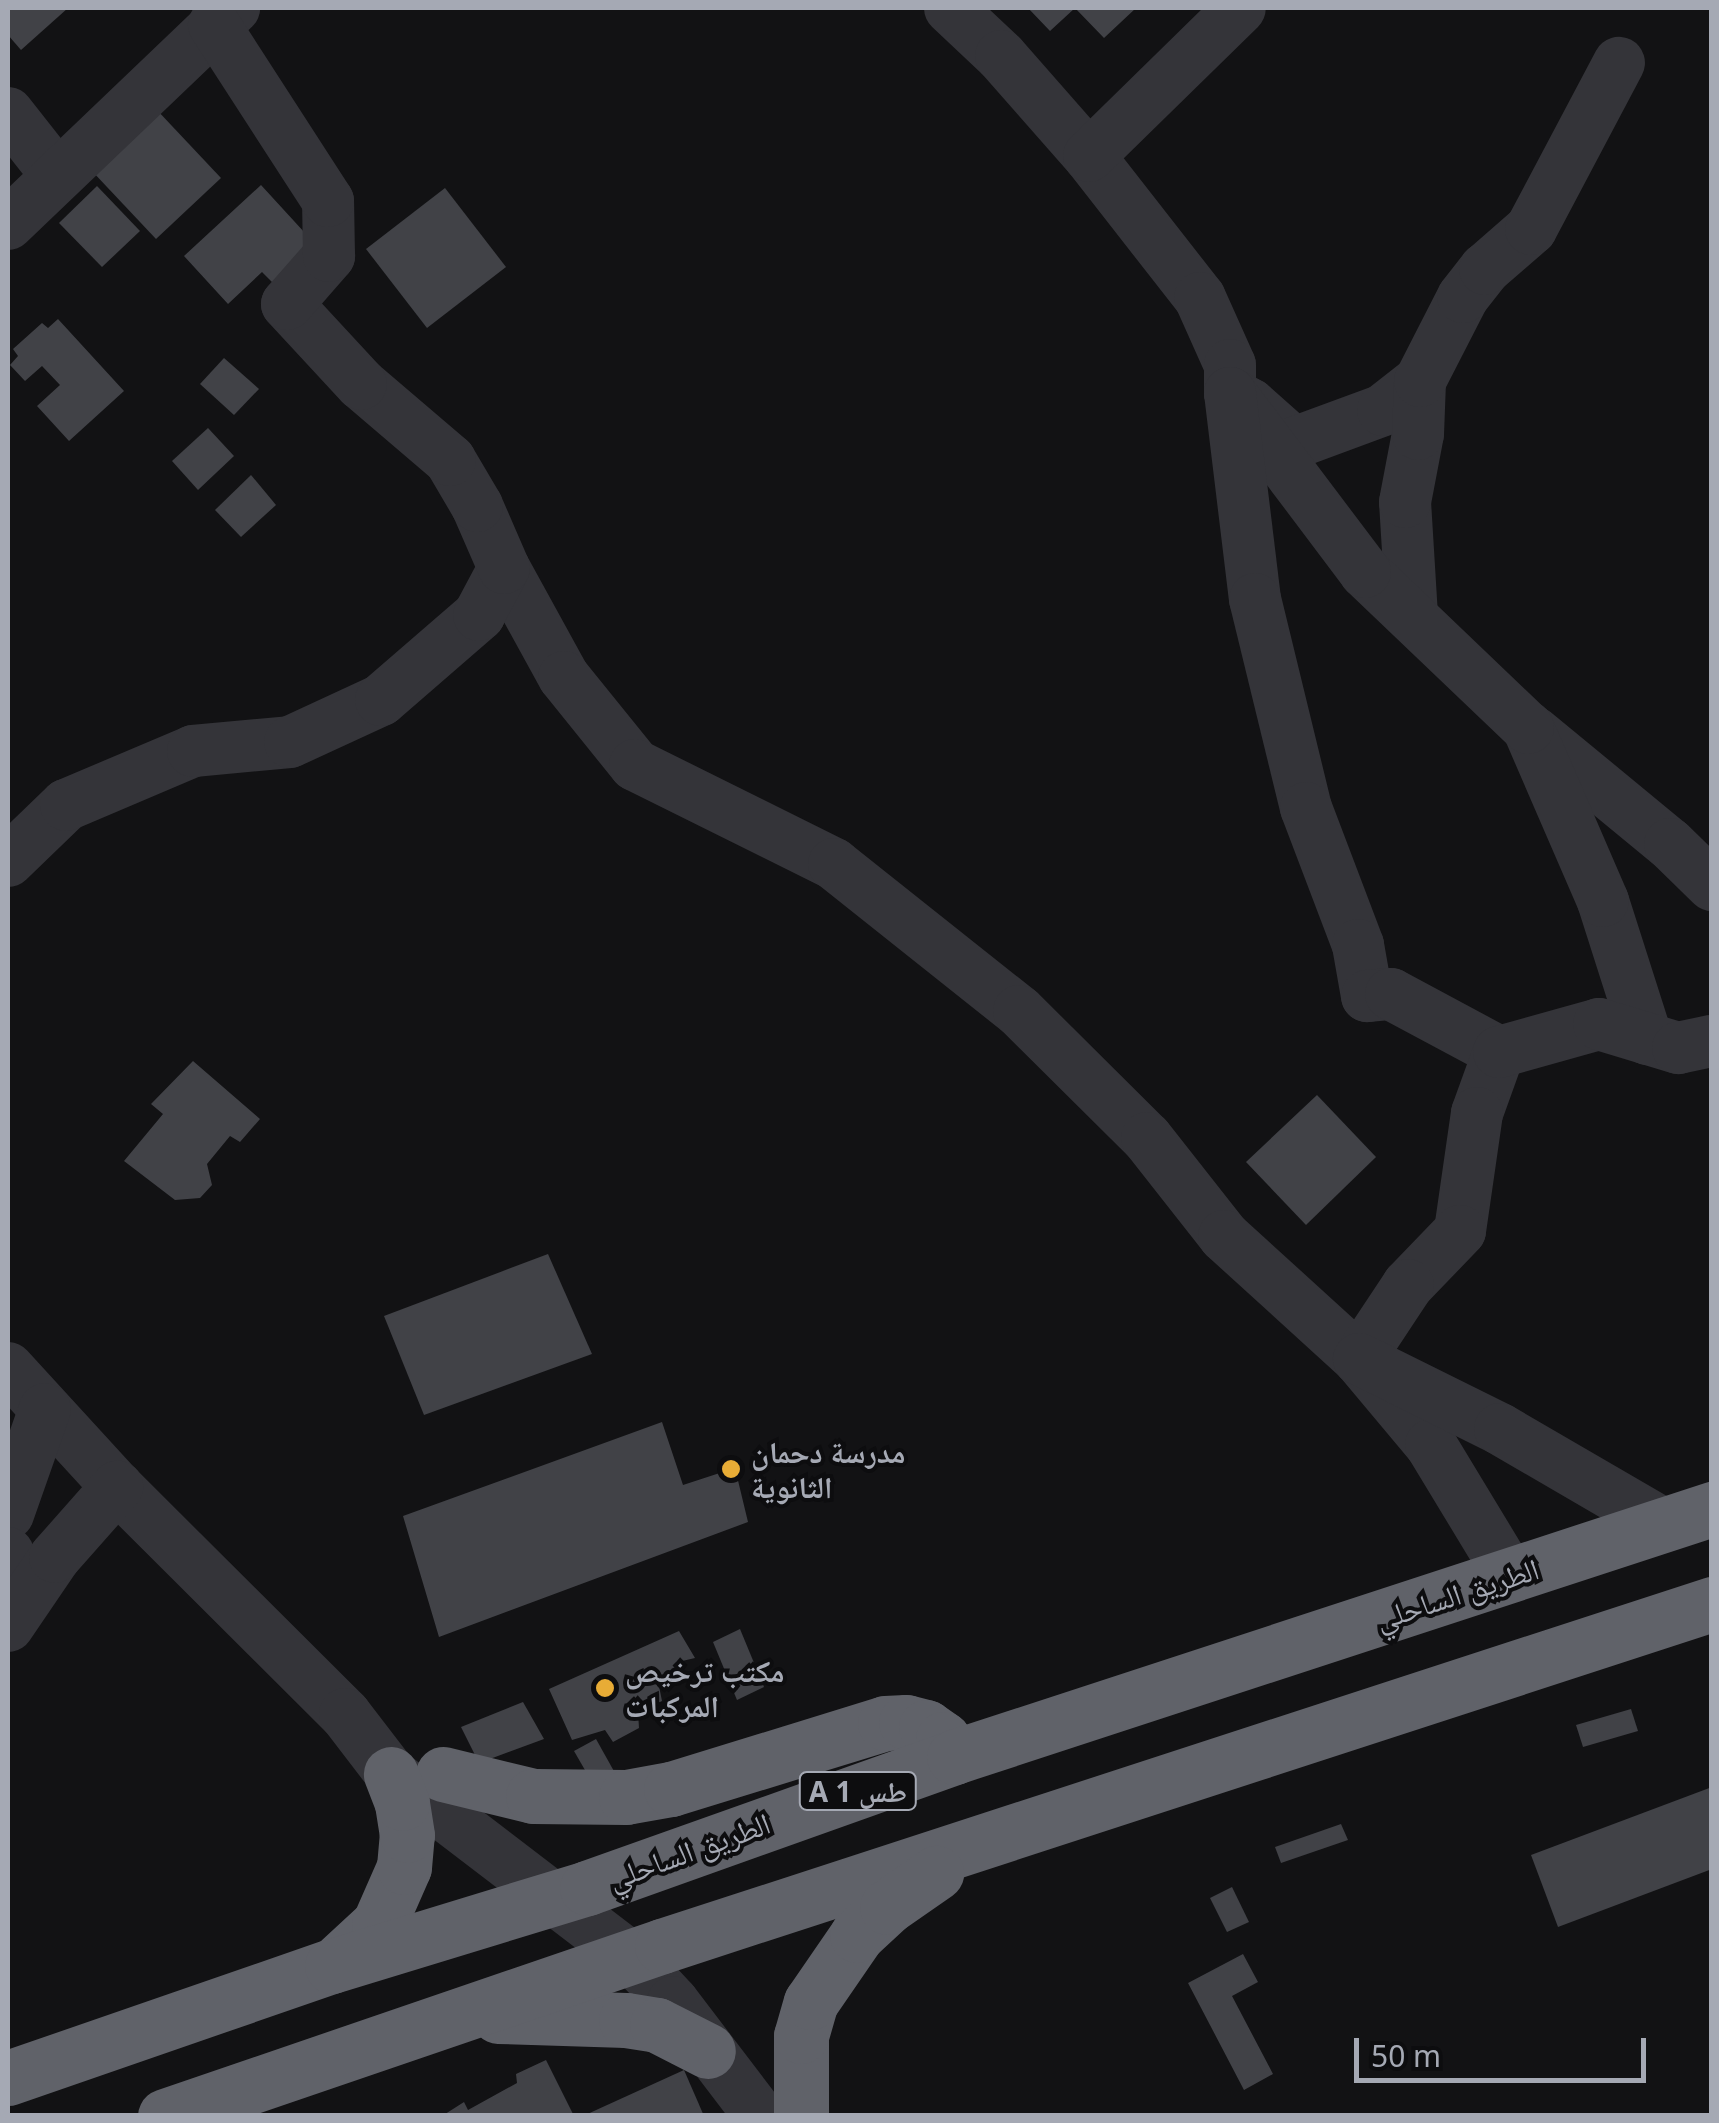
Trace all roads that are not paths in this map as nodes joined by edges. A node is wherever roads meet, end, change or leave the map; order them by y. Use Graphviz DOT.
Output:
graph roads {
  1 [pos="950,8"];
  2 [pos="1240,8"];
  3 [pos="224,16"];
  4 [pos="1618,63"];
  5 [pos="8,114"];
  6 [pos="1089,156"];
  7 [pos="56,174"];
  8 [pos="8,224"];
  9 [pos="1420,381"];
  10 [pos="1230,393"];
  11 [pos="504,568"];
  12 [pos="1412,616"];
  13 [pos="1528,728"];
  14 [pos="8,861"];
  15 [pos="1712,885"];
  16 [pos="1648,1038"];
  17 [pos="1712,1041"];
  18 [pos="1500,1052"];
  19 [pos="1359,1360"];
  20 [pos="8,1368"];
  21 [pos="46,1410"];
  22 [pos="117,1487"];
  23 [pos="8,1514"];
  24 [pos="1689,1517"];
  25 [pos="8,1553"];
  26 [pos="1511,1577"];
  27 [pos="1712,1604"];
  28 [pos="9,1622"];
  29 [pos="954,1756"];
  30 [pos="417,1774"];
  31 [pos="990,1841"];
  32 [pos="568,1893"];
  33 [pos="647,1952"];
  34 [pos="332,1966"];
  35 [pos="465,2014"];
  36 [pos="708,2051"];
  37 [pos="8,2078"];
  38 [pos="165,2116"];
  39 [pos="760,2116"];
  40 [pos="789,2116"];
  41 [pos="802,2116"];
  1 -- 6 [label="street"];
  2 -- 6 [label="street"];
  3 -- 7 [label="street"];
  3 -- 11 [label="street"];
  4 -- 9 [label="street"];
  5 -- 7 [label="street"];
  6 -- 10 [label="street"];
  7 -- 8 [label="street"];
  9 -- 10 [label="street"];
  9 -- 12 [label="street"];
  10 -- 12 [label="street"];
  10 -- 18 [label="street"];
  11 -- 14 [label="street"];
  11 -- 19 [label="street"];
  12 -- 13 [label="street"];
  13 -- 15 [label="street"];
  13 -- 16 [label="street"];
  16 -- 17 [label="street"];
  16 -- 18 [label="street"];
  18 -- 19 [label="street"];
  19 -- 24 [label="street"];
  19 -- 26 [label="street"];
  20 -- 21 [label="street"];
  21 -- 22 [label="street"];
  21 -- 23 [label="street"];
  22 -- 28 [label="street"];
  22 -- 30 [label="street"];
  24 -- 26 [label="highway, الطريق الساحلي / A 1 طس"];
  25 -- 28 [label="street"];
  26 -- 29 [label="highway, الطريق الساحلي / A 1 طس"];
  27 -- 31 [label="highway"];
  29 -- 30 [label="highway"];
  29 -- 32 [label="highway, الطريق الساحلي / A 1 طس"];
  30 -- 32 [label="street"];
  30 -- 34 [label="highway"];
  31 -- 33 [label="highway"];
  31 -- 41 [label="highway"];
  32 -- 33 [label="street"];
  32 -- 34 [label="highway, الطريق الساحلي / A 1 طس"];
  33 -- 35 [label="highway"];
  33 -- 36 [label="street"];
  33 -- 40 [label="street"];
  34 -- 37 [label="highway, الطريق الساحلي / A 1 طس"];
  35 -- 36 [label="highway"];
  35 -- 38 [label="highway"];
  36 -- 39 [label="street"];
}
